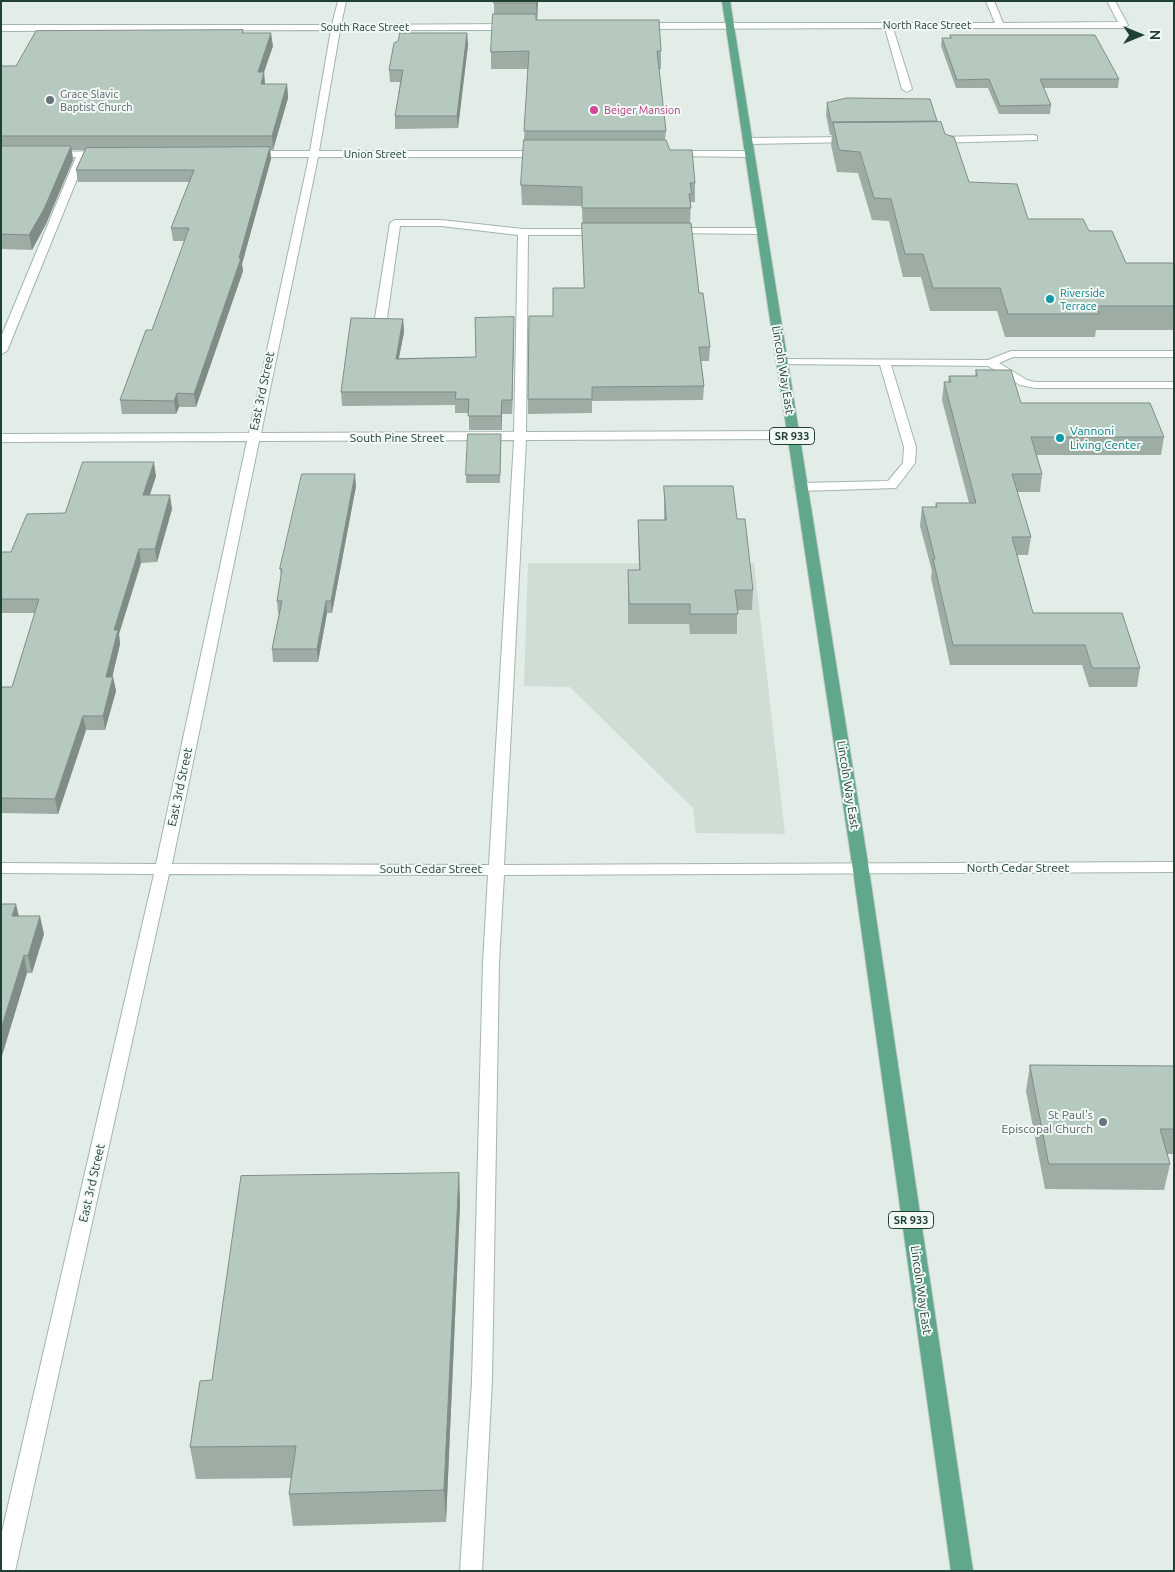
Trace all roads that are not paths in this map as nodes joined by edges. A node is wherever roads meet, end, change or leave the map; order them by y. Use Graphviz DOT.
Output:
graph roads {
  1 [pos="342,1"];
  2 [pos="726,1"];
  3 [pos="990,1"];
  4 [pos="1112,1"];
  5 [pos="888,25"];
  6 [pos="1000,25"];
  7 [pos="628,26"];
  8 [pos="730,26"];
  9 [pos="336,27"];
  10 [pos="526,27"];
  11 [pos="1,28"];
  12 [pos="907,89"];
  13 [pos="1034,138"];
  14 [pos="859,140"];
  15 [pos="923,140"];
  16 [pos="748,141"];
  17 [pos="46,154"];
  18 [pos="82,154"];
  19 [pos="111,154"];
  20 [pos="236,154"];
  21 [pos="314,154"];
  22 [pos="551,154"];
  23 [pos="660,154"];
  24 [pos="749,154"];
  25 [pos="662,231"];
  26 [pos="761,231"];
  27 [pos="523,232"];
  28 [pos="612,232"];
  29 [pos="381,318"];
  30 [pos="1,351"];
  31 [pos="1174,354"];
  32 [pos="781,361"];
  33 [pos="884,361"];
  34 [pos="990,363"];
  35 [pos="1174,385"];
  36 [pos="792,435"];
  37 [pos="1,438"];
  38 [pos="252,438"];
  39 [pos="520,438"];
  40 [pos="800,487"];
  41 [pos="163,867"];
  42 [pos="1174,867"];
  43 [pos="1,868"];
  44 [pos="498,870"];
  45 [pos="861,870"];
  46 [pos="4,1571"];
  47 [pos="471,1571"];
  48 [pos="962,1571"];
  1 -- 9 [label="street, East 3rd Street"];
  2 -- 8 [label="main road, Lincoln Way East / SR 933"];
  3 -- 6 [label="street"];
  4 -- 6 [label="street, North Race Street"];
  5 -- 6 [label="street, North Race Street"];
  5 -- 8 [label="street, North Race Street"];
  5 -- 12 [label="street"];
  7 -- 8 [label="street"];
  8 -- 16 [label="main road, Lincoln Way East / SR 933"];
  9 -- 10 [label="street, South Race Street"];
  9 -- 11 [label="street, South Race Street"];
  9 -- 21 [label="street, East 3rd Street"];
  13 -- 15 [label="street"];
  14 -- 16 [label="street"];
  16 -- 24 [label="main road, Lincoln Way East / SR 933"];
  17 -- 18 [label="street"];
  18 -- 19 [label="street"];
  18 -- 30 [label="street"];
  20 -- 21 [label="street, Union Street"];
  21 -- 22 [label="street, Union Street"];
  21 -- 38 [label="street, East 3rd Street"];
  23 -- 24 [label="street"];
  24 -- 26 [label="main road, Lincoln Way East / SR 933"];
  25 -- 26 [label="street"];
  26 -- 32 [label="main road, Lincoln Way East / SR 933"];
  27 -- 28 [label="street"];
  27 -- 29 [label="street"];
  27 -- 39 [label="street"];
  31 -- 34 [label="street"];
  32 -- 33 [label="street"];
  32 -- 36 [label="main road, Lincoln Way East / SR 933"];
  33 -- 34 [label="street"];
  33 -- 40 [label="street"];
  34 -- 35 [label="street"];
  36 -- 39 [label="street, South Pine Street"];
  36 -- 40 [label="main road, Lincoln Way East / SR 933"];
  37 -- 38 [label="street, South Pine Street"];
  38 -- 39 [label="street, South Pine Street"];
  38 -- 41 [label="street, East 3rd Street"];
  39 -- 44 [label="street"];
  40 -- 45 [label="main road, Lincoln Way East / SR 933"];
  41 -- 43 [label="street, South Cedar Street"];
  41 -- 44 [label="street, South Cedar Street"];
  41 -- 46 [label="street, East 3rd Street"];
  42 -- 45 [label="street, North Cedar Street"];
  44 -- 45 [label="street, South Cedar Street"];
  44 -- 47 [label="street"];
  45 -- 48 [label="main road, Lincoln Way East / SR 933"];
}
